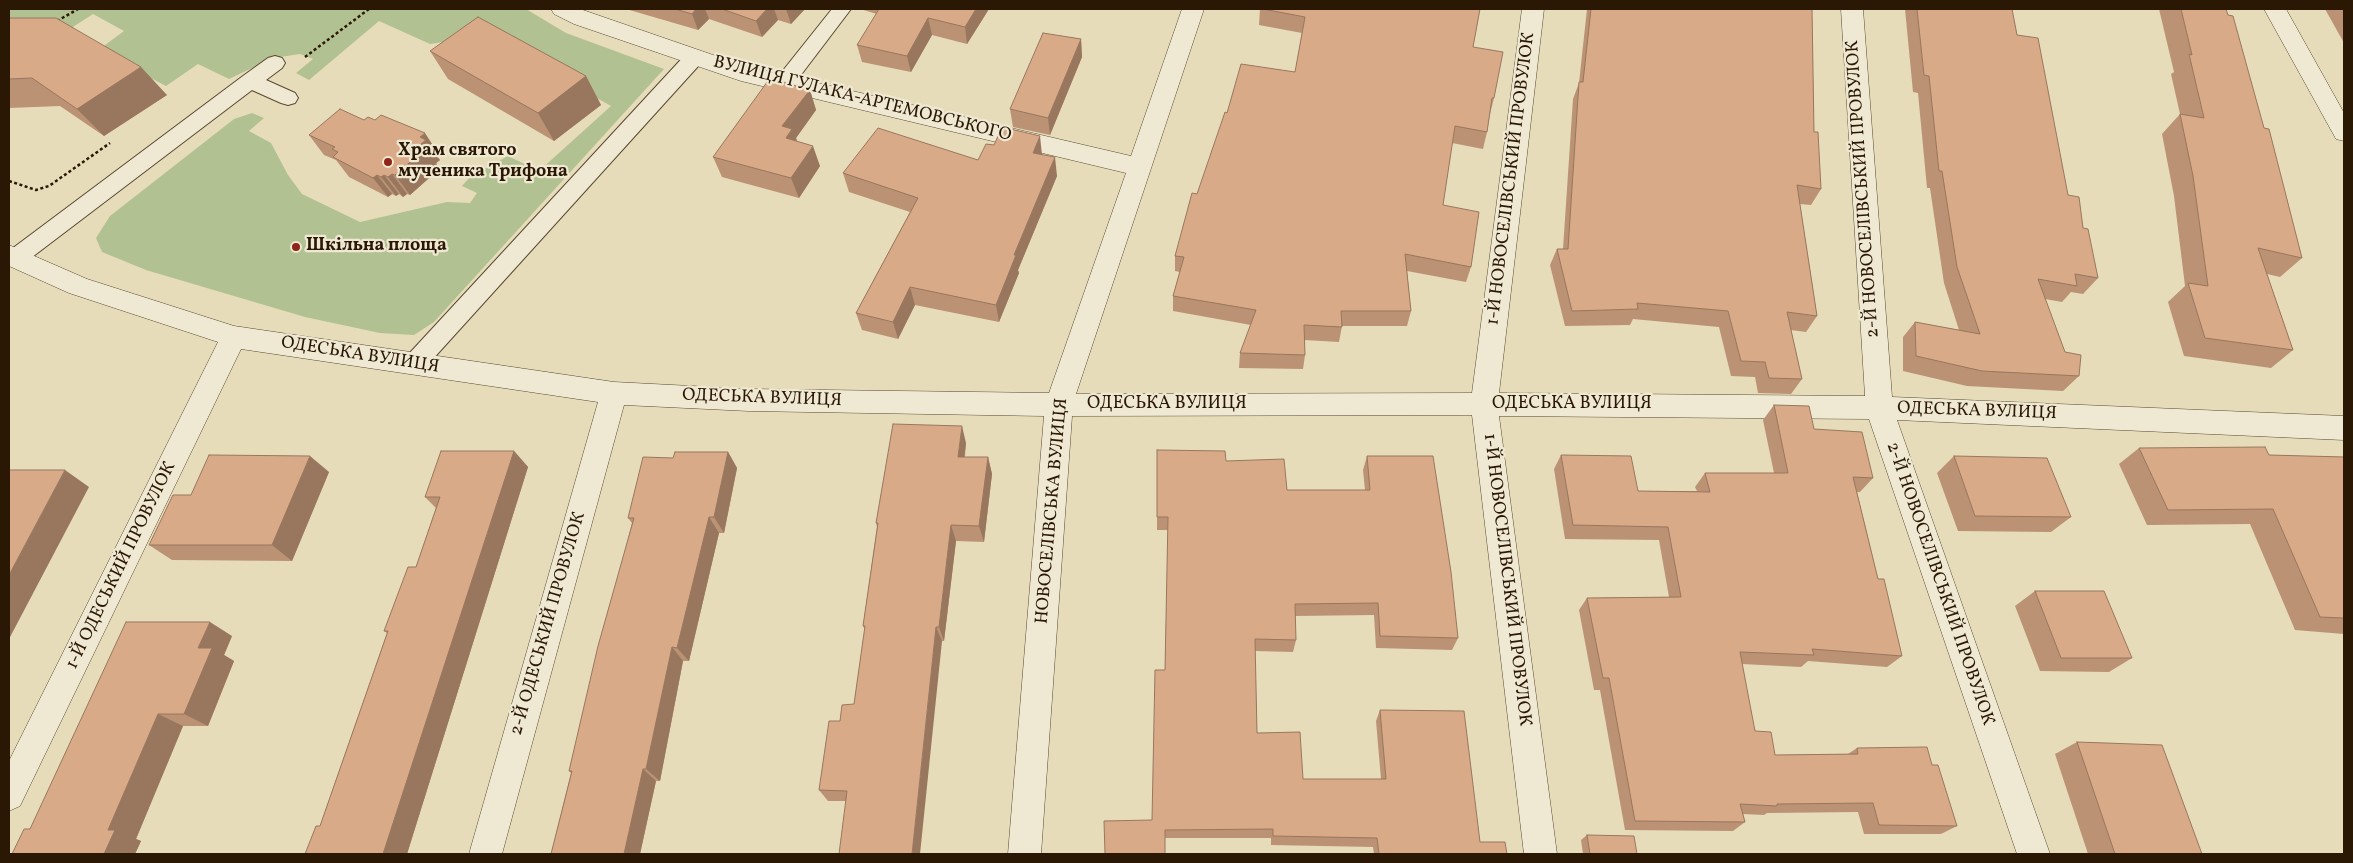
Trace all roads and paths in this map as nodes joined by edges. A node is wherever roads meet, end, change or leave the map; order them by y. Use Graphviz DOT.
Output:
graph roads {
  1 [pos="78,9"];
  2 [pos="369,9"];
  3 [pos="562,9"];
  4 [pos="842,9"];
  5 [pos="1193,9"];
  6 [pos="1533,9"];
  7 [pos="1852,9"];
  8 [pos="2274,9"];
  9 [pos="53,24"];
  10 [pos="694,58"];
  11 [pos="275,63"];
  12 [pos="250,81"];
  13 [pos="784,83"];
  14 [pos="288,98"];
  15 [pos="2344,133"];
  16 [pos="1139,167"];
  17 [pos="12,257"];
  18 [pos="234,337"];
  19 [pos="414,364"];
  20 [pos="614,393"];
  21 [pos="1484,404"];
  22 [pos="1059,405"];
  23 [pos="1879,408"];
  24 [pos="2341,431"];
  25 [pos="9,795"];
  26 [pos="485,854"];
  27 [pos="1024,854"];
  28 [pos="1540,854"];
  29 [pos="2033,854"];
  1 -- 9 [label="path"];
  2 -- 11 [label="path"];
  3 -- 10 [label="street, ВУЛИЦЯ ГУЛАКА-АРТЕМОВСЬКОГО"];
  4 -- 13 [label="lane"];
  5 -- 16 [label="street, НОВОСЕЛІВСЬКА ВУЛИЦЯ"];
  6 -- 21 [label="street, 1-Й НОВОСЕЛІВСЬКИЙ ПРОВУЛОК"];
  7 -- 23 [label="street, 2-Й НОВОСЕЛІВСЬКИЙ ПРОВУЛОК"];
  8 -- 15 [label="street"];
  10 -- 13 [label="street, ВУЛИЦЯ ГУЛАКА-АРТЕМОВСЬКОГО"];
  10 -- 19 [label="lane"];
  11 -- 12 [label="lane"];
  12 -- 14 [label="lane"];
  12 -- 17 [label="lane"];
  13 -- 16 [label="street, ВУЛИЦЯ ГУЛАКА-АРТЕМОВСЬКОГО"];
  16 -- 22 [label="street, НОВОСЕЛІВСЬКА ВУЛИЦЯ"];
  17 -- 18 [label="street, ОДЕСЬКА ВУЛИЦЯ"];
  18 -- 19 [label="street, ОДЕСЬКА ВУЛИЦЯ"];
  18 -- 25 [label="street, 1-Й ОДЕСЬКИЙ ПРОВУЛОК"];
  19 -- 20 [label="street, ОДЕСЬКА ВУЛИЦЯ"];
  20 -- 22 [label="street, ОДЕСЬКА ВУЛИЦЯ"];
  20 -- 26 [label="street, 2-Й ОДЕСЬКИЙ ПРОВУЛОК"];
  21 -- 22 [label="street, ОДЕСЬКА ВУЛИЦЯ"];
  21 -- 23 [label="street, ОДЕСЬКА ВУЛИЦЯ"];
  21 -- 28 [label="street, 1-Й НОВОСЕЛІВСЬКИЙ ПРОВУЛОК"];
  22 -- 27 [label="street, НОВОСЕЛІВСЬКА ВУЛИЦЯ"];
  23 -- 24 [label="street, ОДЕСЬКА ВУЛИЦЯ"];
  23 -- 29 [label="street, 2-Й НОВОСЕЛІВСЬКИЙ ПРОВУЛОК"];
}
